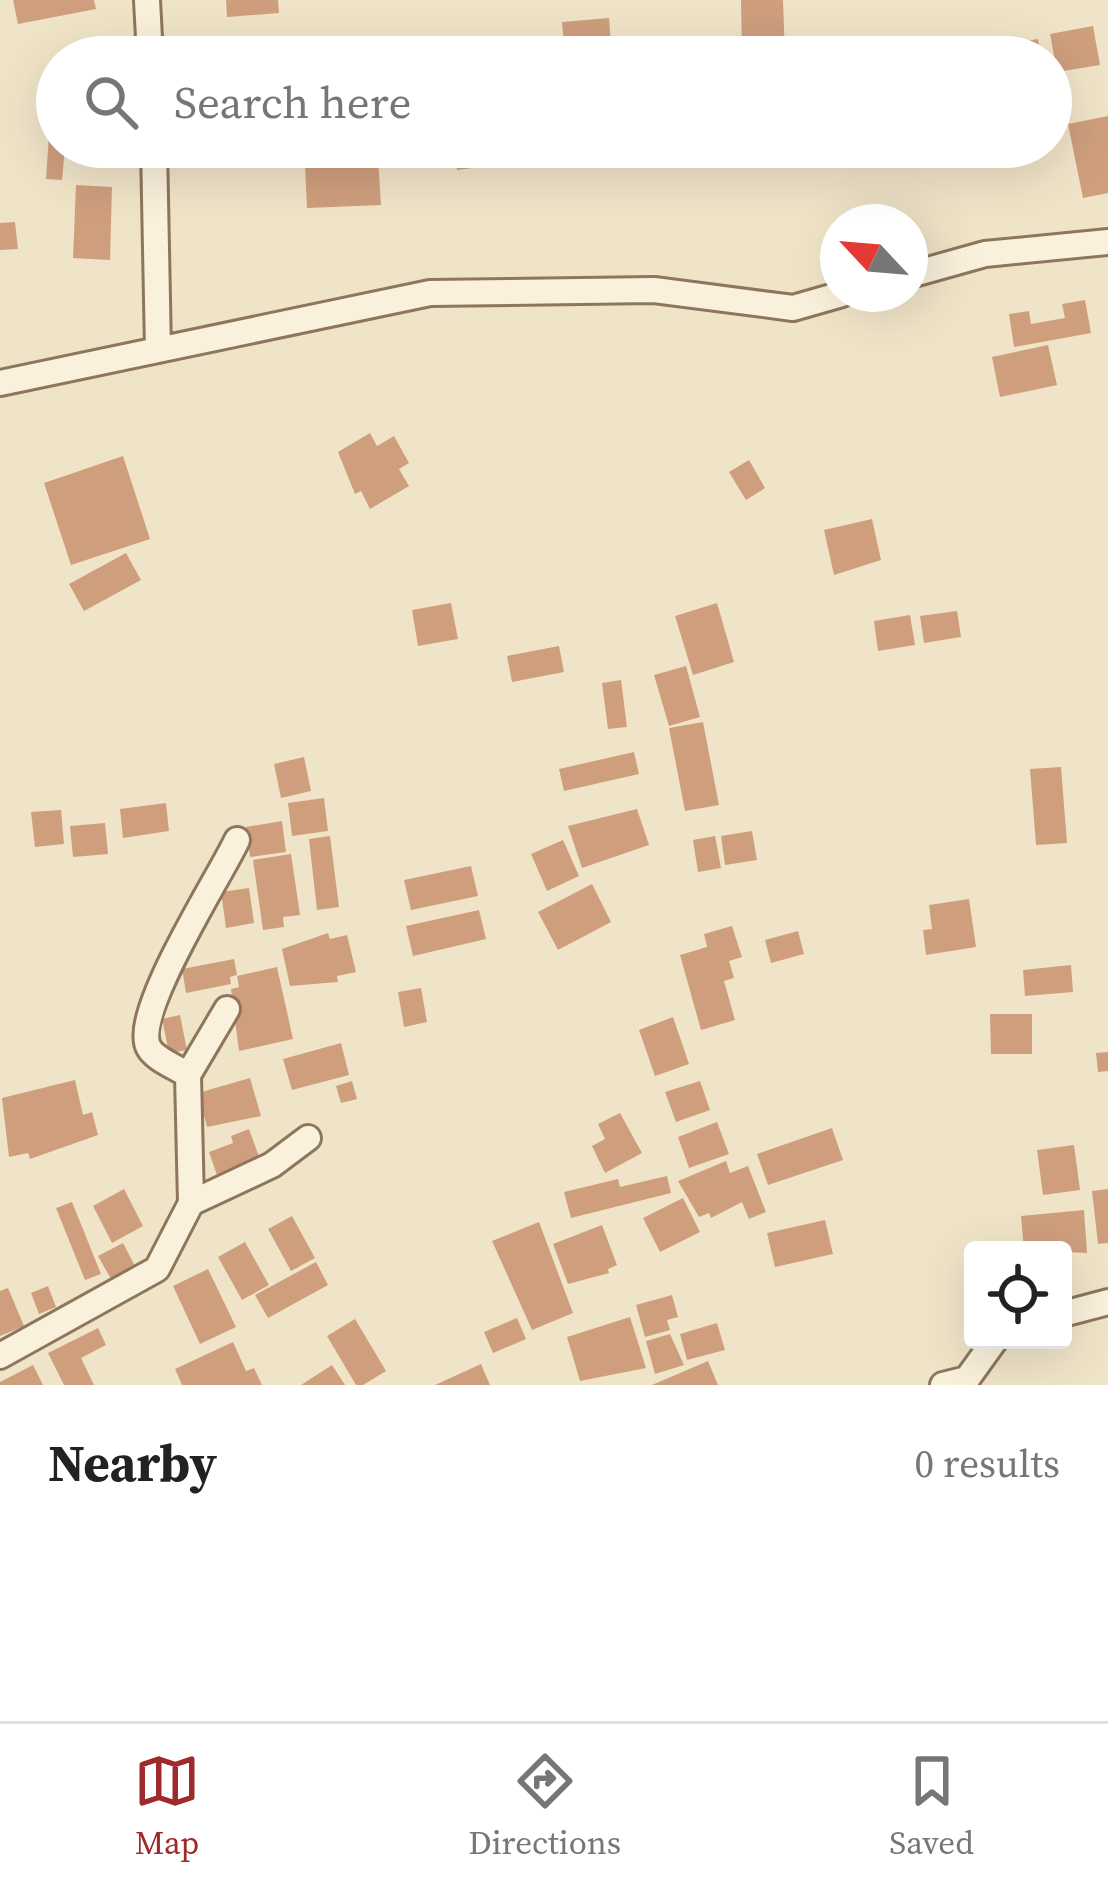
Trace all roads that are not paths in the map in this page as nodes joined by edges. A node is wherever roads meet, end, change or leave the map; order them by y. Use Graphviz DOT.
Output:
graph roads {
  1 [pos="147,0"];
  2 [pos="149,36"];
  3 [pos="154,168"];
  4 [pos="1108,242"];
  5 [pos="928,270"];
  6 [pos="820,300"];
  7 [pos="158,350"];
  8 [pos="0,382"];
  9 [pos="237,840"];
  10 [pos="227,1009"];
  11 [pos="188,1075"];
  12 [pos="308,1138"];
  13 [pos="191,1203"];
  14 [pos="1108,1302"];
  15 [pos="1072,1312"];
  16 [pos="989,1349"];
  17 [pos="0,1356"];
  18 [pos="943,1385"];
  1 -- 2 [label="street"];
  3 -- 7 [label="street"];
  4 -- 5 [label="street"];
  6 -- 7 [label="street"];
  7 -- 8 [label="street"];
  9 -- 11 [label="street"];
  10 -- 11 [label="street"];
  11 -- 13 [label="street"];
  12 -- 13 [label="street"];
  13 -- 17 [label="street"];
  14 -- 15 [label="street"];
  16 -- 18 [label="street"];
}
